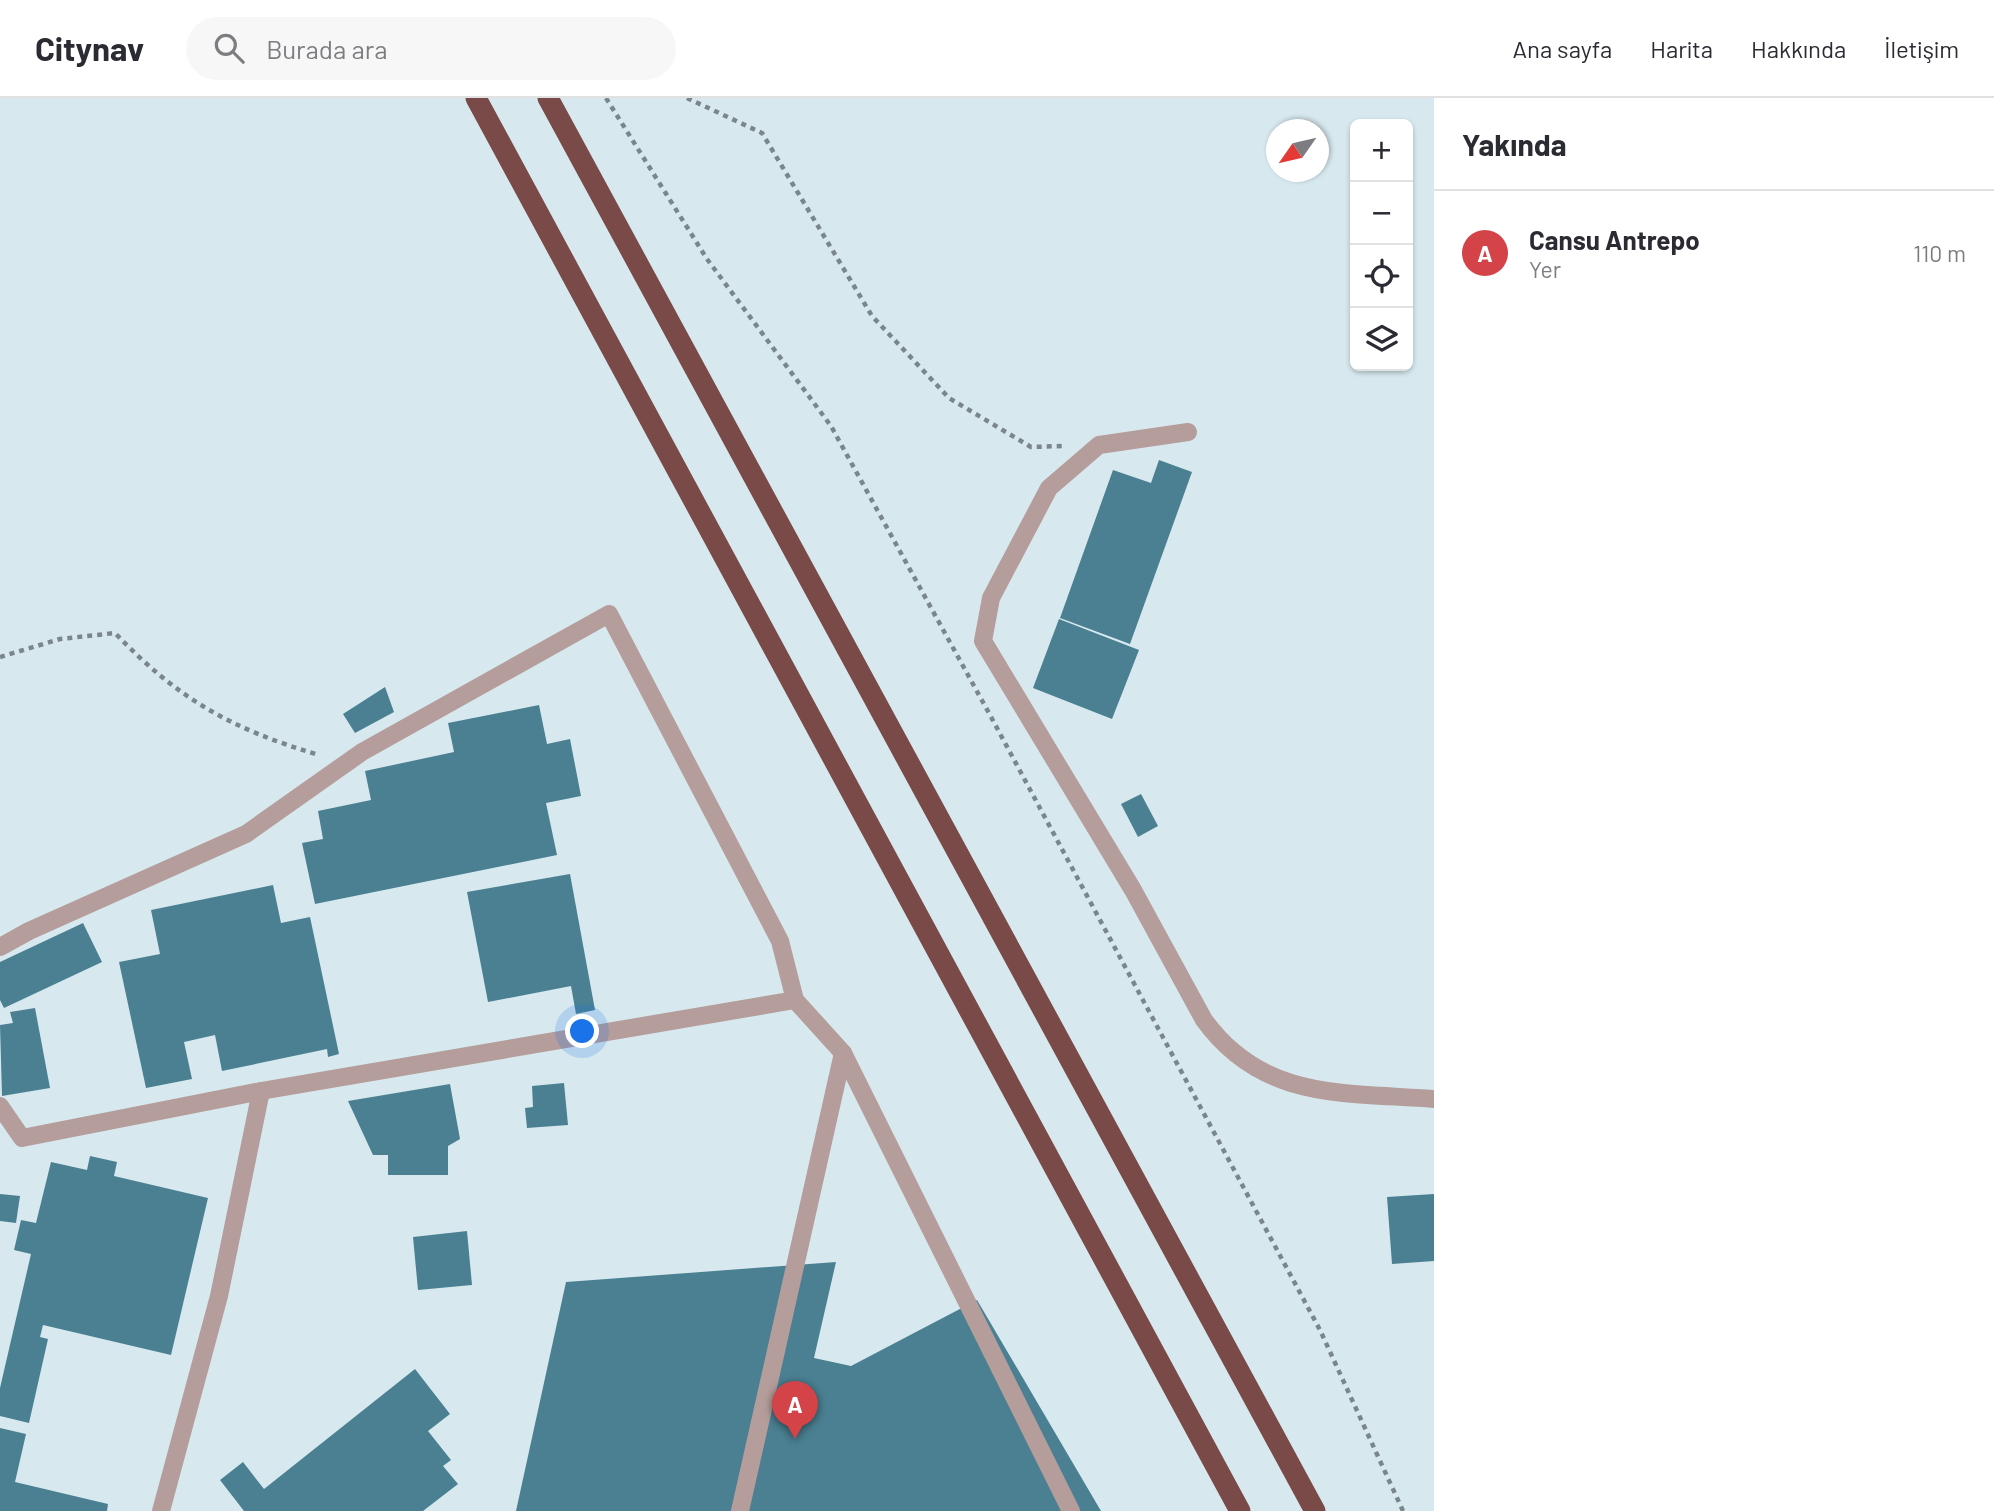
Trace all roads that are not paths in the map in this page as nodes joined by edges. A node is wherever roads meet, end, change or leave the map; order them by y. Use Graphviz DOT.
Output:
graph roads {
  1 [pos="476,98"];
  2 [pos="548,98"];
  3 [pos="1188,432"];
  4 [pos="0,947"];
  5 [pos="795,1000"];
  6 [pos="843,1053"];
  7 [pos="261,1091"];
  8 [pos="1434,1099"];
  9 [pos="0,1107"];
  10 [pos="161,1511"];
  11 [pos="740,1511"];
  12 [pos="1071,1511"];
  13 [pos="1240,1511"];
  14 [pos="1315,1511"];
  1 -- 13 [label="highway"];
  2 -- 14 [label="highway"];
  3 -- 8 [label="lane"];
  4 -- 5 [label="lane"];
  5 -- 6 [label="lane"];
  5 -- 7 [label="lane"];
  6 -- 11 [label="lane"];
  6 -- 12 [label="lane"];
  7 -- 9 [label="lane"];
  7 -- 10 [label="lane"];
}
